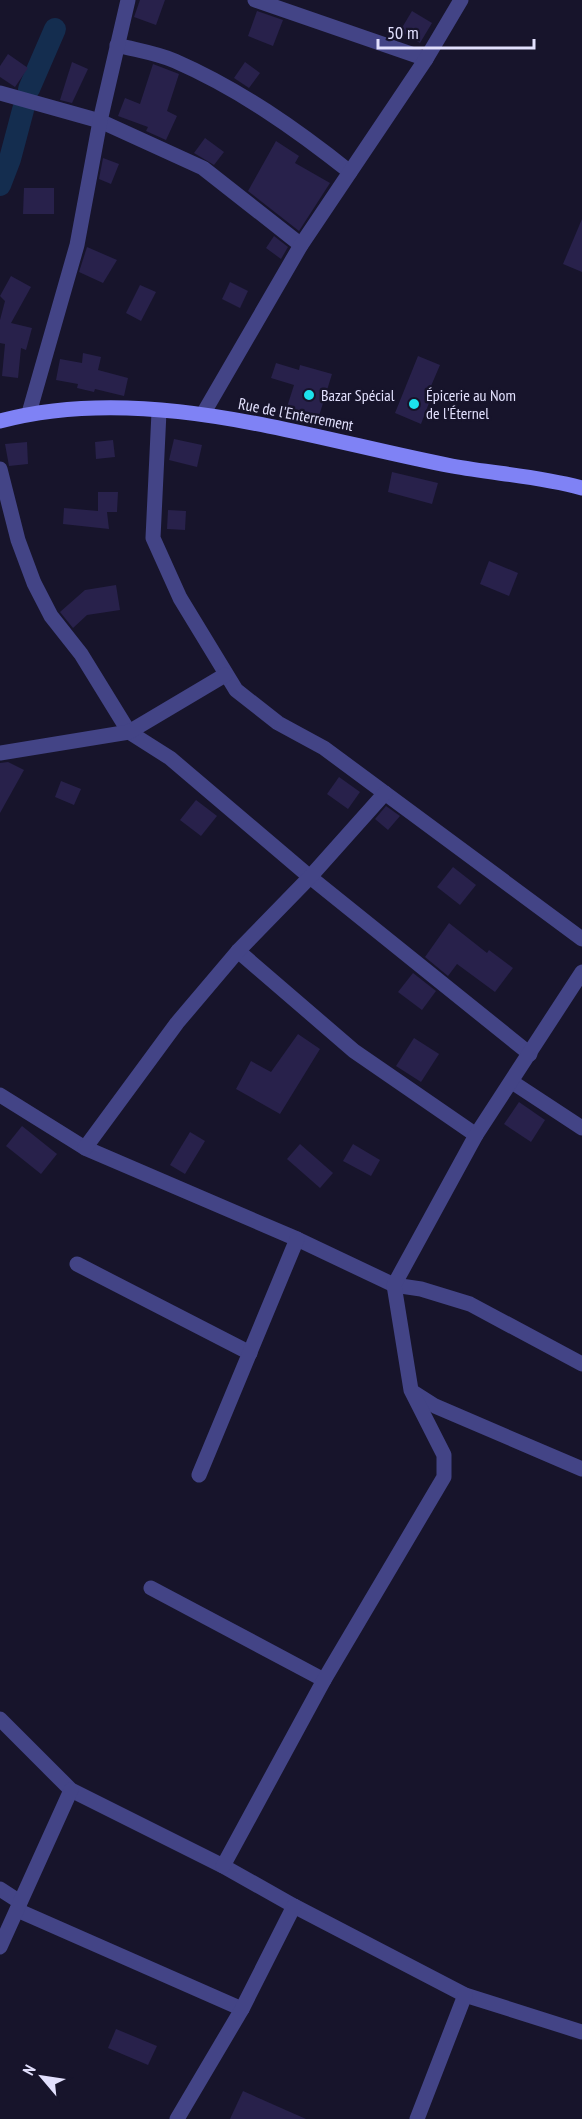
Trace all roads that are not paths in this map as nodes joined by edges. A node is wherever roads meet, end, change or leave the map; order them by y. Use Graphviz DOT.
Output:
graph roads {
  1 [pos="128,0"];
  2 [pos="255,0"];
  3 [pos="460,0"];
  4 [pos="117,45"];
  5 [pos="426,59"];
  6 [pos="0,93"];
  7 [pos="100,121"];
  8 [pos="350,172"];
  9 [pos="301,245"];
  10 [pos="159,412"];
  11 [pos="29,413"];
  12 [pos="202,414"];
  13 [pos="0,421"];
  14 [pos="0,469"];
  15 [pos="582,488"];
  16 [pos="225,675"];
  17 [pos="129,732"];
  18 [pos="0,753"];
  19 [pos="385,793"];
  20 [pos="310,877"];
  21 [pos="582,939"];
  22 [pos="238,951"];
  23 [pos="582,972"];
  24 [pos="530,1054"];
  25 [pos="512,1082"];
  26 [pos="0,1095"];
  27 [pos="582,1128"];
  28 [pos="476,1135"];
  29 [pos="85,1148"];
  30 [pos="297,1239"];
  31 [pos="77,1264"];
  32 [pos="394,1284"];
  33 [pos="250,1353"];
  34 [pos="582,1364"];
  35 [pos="411,1390"];
  36 [pos="582,1469"];
  37 [pos="200,1475"];
  38 [pos="151,1588"];
  39 [pos="324,1680"];
  40 [pos="0,1719"];
  41 [pos="71,1790"];
  42 [pos="223,1866"];
  43 [pos="0,1889"];
  44 [pos="19,1906"];
  45 [pos="294,1906"];
  46 [pos="0,1947"];
  47 [pos="465,1995"];
  48 [pos="242,2009"];
  49 [pos="582,2032"];
  50 [pos="177,2119"];
  51 [pos="417,2119"];
  1 -- 4 [label="street"];
  2 -- 5 [label="street"];
  3 -- 5 [label="street"];
  4 -- 7 [label="street"];
  4 -- 8 [label="street"];
  5 -- 8 [label="street"];
  6 -- 7 [label="street"];
  7 -- 9 [label="street"];
  7 -- 11 [label="street"];
  8 -- 9 [label="street"];
  9 -- 12 [label="street"];
  10 -- 11 [label="street, Rue de l'Enterrement"];
  10 -- 12 [label="street, Rue de l'Enterrement"];
  10 -- 16 [label="street"];
  11 -- 13 [label="street, Rue de l'Enterrement"];
  12 -- 15 [label="street, Rue de l'Enterrement"];
  14 -- 17 [label="street"];
  16 -- 17 [label="street"];
  16 -- 19 [label="street"];
  17 -- 18 [label="street"];
  17 -- 20 [label="street"];
  19 -- 20 [label="street"];
  19 -- 21 [label="street"];
  20 -- 22 [label="street"];
  20 -- 24 [label="street"];
  22 -- 28 [label="street"];
  22 -- 29 [label="street"];
  23 -- 24 [label="street"];
  24 -- 25 [label="street"];
  25 -- 27 [label="street"];
  25 -- 28 [label="street"];
  26 -- 29 [label="street"];
  28 -- 32 [label="street"];
  29 -- 30 [label="street"];
  30 -- 32 [label="street"];
  30 -- 33 [label="street"];
  31 -- 33 [label="street"];
  32 -- 34 [label="street"];
  32 -- 35 [label="street"];
  33 -- 37 [label="street"];
  35 -- 36 [label="street"];
  35 -- 39 [label="street"];
  38 -- 39 [label="street"];
  39 -- 42 [label="street"];
  40 -- 41 [label="street"];
  41 -- 42 [label="street"];
  41 -- 44 [label="street"];
  42 -- 45 [label="street"];
  43 -- 44 [label="street"];
  44 -- 46 [label="street"];
  44 -- 48 [label="street"];
  45 -- 47 [label="street"];
  45 -- 48 [label="street"];
  47 -- 49 [label="street"];
  47 -- 51 [label="street"];
  48 -- 50 [label="street"];
}
